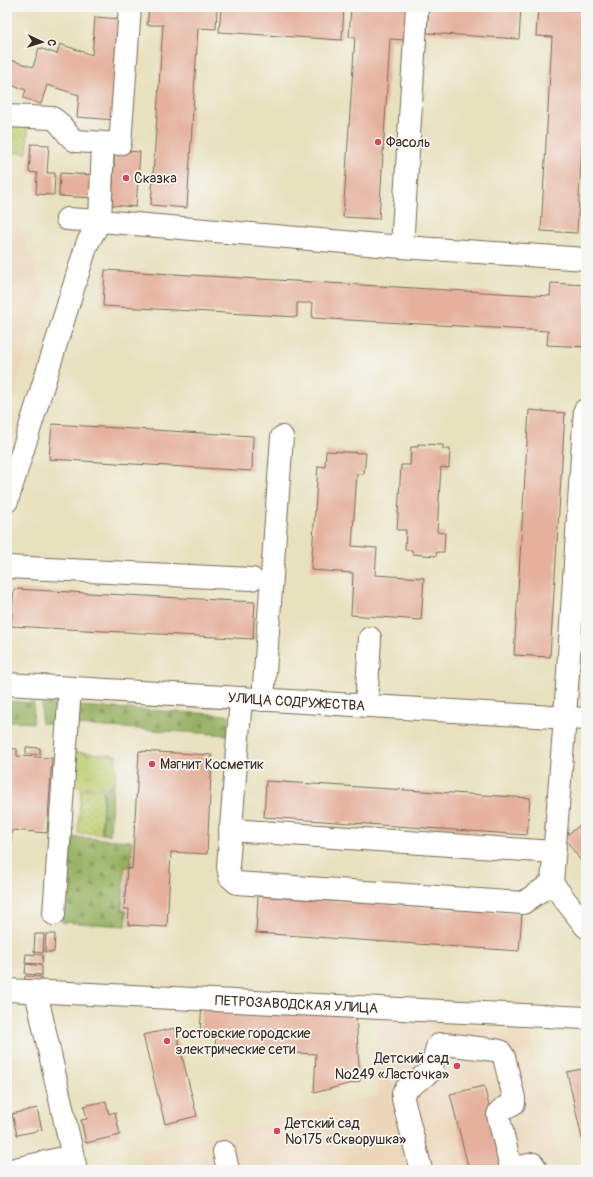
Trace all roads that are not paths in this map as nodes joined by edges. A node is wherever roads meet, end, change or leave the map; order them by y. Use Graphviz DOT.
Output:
graph roads {
  1 [pos="130,7"];
  2 [pos="417,7"];
  3 [pos="7,116"];
  4 [pos="103,143"];
  5 [pos="67,219"];
  6 [pos="100,221"];
  7 [pos="402,246"];
  8 [pos="586,259"];
  9 [pos="585,410"];
  10 [pos="282,437"];
  11 [pos="7,501"];
  12 [pos="7,567"];
  13 [pos="252,579"];
  14 [pos="370,638"];
  15 [pos="7,684"];
  16 [pos="70,688"];
  17 [pos="240,698"];
  18 [pos="263,700"];
  19 [pos="366,706"];
  20 [pos="575,718"];
  21 [pos="230,830"];
  22 [pos="554,852"];
  23 [pos="552,883"];
  24 [pos="54,914"];
  25 [pos="586,927"];
  26 [pos="7,990"];
  27 [pos="36,992"];
  28 [pos="586,1018"];
  29 [pos="74,1163"];
  30 [pos="11,1170"];
  31 [pos="421,1170"];
  32 [pos="536,1170"];
  1 -- 4 [label="street"];
  2 -- 7 [label="street"];
  3 -- 4 [label="street"];
  4 -- 6 [label="street"];
  5 -- 6 [label="street"];
  6 -- 7 [label="street"];
  6 -- 11 [label="street"];
  7 -- 8 [label="street"];
  9 -- 20 [label="street"];
  10 -- 18 [label="street"];
  12 -- 13 [label="street"];
  14 -- 19 [label="street"];
  15 -- 16 [label="street, УЛИЦА СОДРУЖЕСТВА"];
  16 -- 17 [label="street, УЛИЦА СОДРУЖЕСТВА"];
  16 -- 24 [label="street"];
  17 -- 18 [label="street, УЛИЦА СОДРУЖЕСТВА"];
  17 -- 21 [label="street"];
  18 -- 19 [label="street, УЛИЦА СОДРУЖЕСТВА"];
  19 -- 20 [label="street, УЛИЦА СОДРУЖЕСТВА"];
  20 -- 22 [label="street"];
  21 -- 22 [label="street"];
  21 -- 23 [label="street"];
  22 -- 23 [label="street"];
  23 -- 25 [label="street"];
  26 -- 27 [label="street, ПЕТРОЗАВОДСКАЯ УЛИЦА"];
  27 -- 28 [label="street, ПЕТРОЗАВОДСКАЯ УЛИЦА"];
  27 -- 29 [label="street"];
  29 -- 30 [label="street"];
  31 -- 32 [label="street"];
}
